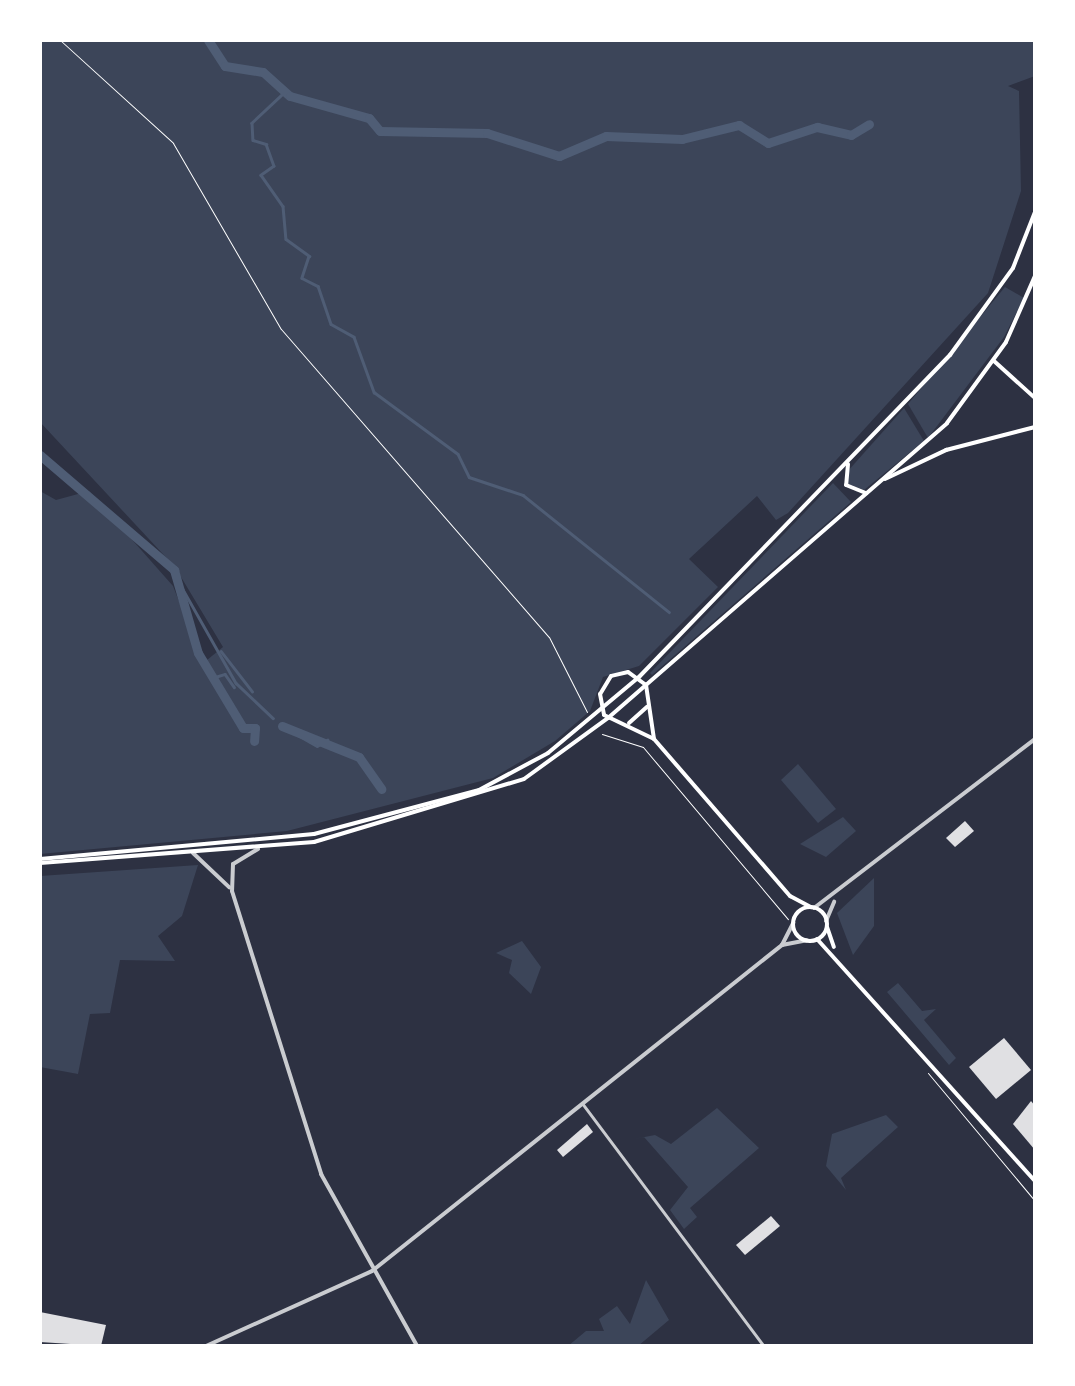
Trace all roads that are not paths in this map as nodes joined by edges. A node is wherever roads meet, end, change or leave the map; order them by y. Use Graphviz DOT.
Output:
graph roads {
  1 [pos="1035,212"];
  2 [pos="1035,276"];
  3 [pos="994,361"];
  4 [pos="1035,398"];
  5 [pos="1035,427"];
  6 [pos="850,460"];
  7 [pos="880,481"];
  8 [pos="869,492"];
  9 [pos="640,677"];
  10 [pos="646,685"];
  11 [pos="649,703"];
  12 [pos="601,711"];
  13 [pos="608,718"];
  14 [pos="624,724"];
  15 [pos="654,739"];
  16 [pos="1035,740"];
  17 [pos="350,825"];
  18 [pos="352,834"];
  19 [pos="258,848"];
  20 [pos="192,852"];
  21 [pos="40,861"];
  22 [pos="232,891"];
  23 [pos="790,896"];
  24 [pos="835,900"];
  25 [pos="813,907"];
  26 [pos="793,921"];
  27 [pos="826,923"];
  28 [pos="817,939"];
  29 [pos="807,940"];
  30 [pos="782,945"];
  31 [pos="836,951"];
  32 [pos="583,1104"];
  33 [pos="1035,1182"];
  34 [pos="372,1271"];
  35 [pos="206,1346"];
  36 [pos="417,1346"];
  37 [pos="764,1346"];
  1 -- 6 [label="main road"];
  2 -- 3 [label="main road"];
  3 -- 4 [label="main road"];
  3 -- 7 [label="main road"];
  5 -- 7 [label="main road"];
  6 -- 8 [label="main road"];
  6 -- 9 [label="main road"];
  7 -- 8 [label="main road"];
  8 -- 10 [label="main road"];
  9 -- 10 [label="main road"];
  9 -- 12 [label="main road"];
  9 -- 12 [label="main road"];
  10 -- 11 [label="main road"];
  10 -- 13 [label="main road"];
  11 -- 14 [label="main road"];
  11 -- 15 [label="main road"];
  12 -- 13 [label="main road"];
  12 -- 17 [label="main road"];
  13 -- 14 [label="main road"];
  13 -- 18 [label="main road"];
  14 -- 15 [label="main road"];
  15 -- 23 [label="main road"];
  16 -- 24 [label="street"];
  17 -- 18 [label="street"];
  17 -- 21 [label="main road"];
  18 -- 19 [label="main road"];
  19 -- 20 [label="main road"];
  19 -- 22 [label="street"];
  20 -- 21 [label="main road"];
  20 -- 22 [label="street"];
  22 -- 34 [label="street"];
  23 -- 25 [label="main road"];
  23 -- 26 [label="main road"];
  24 -- 25 [label="street"];
  24 -- 27 [label="street"];
  25 -- 26 [label="main road"];
  25 -- 27 [label="main road"];
  26 -- 29 [label="main road"];
  26 -- 30 [label="street"];
  27 -- 28 [label="main road"];
  27 -- 31 [label="main road"];
  28 -- 29 [label="main road"];
  28 -- 31 [label="main road"];
  29 -- 30 [label="street"];
  30 -- 32 [label="street"];
  31 -- 33 [label="main road"];
  32 -- 34 [label="street"];
  32 -- 37 [label="street"];
  34 -- 35 [label="street"];
  34 -- 36 [label="street"];
}
